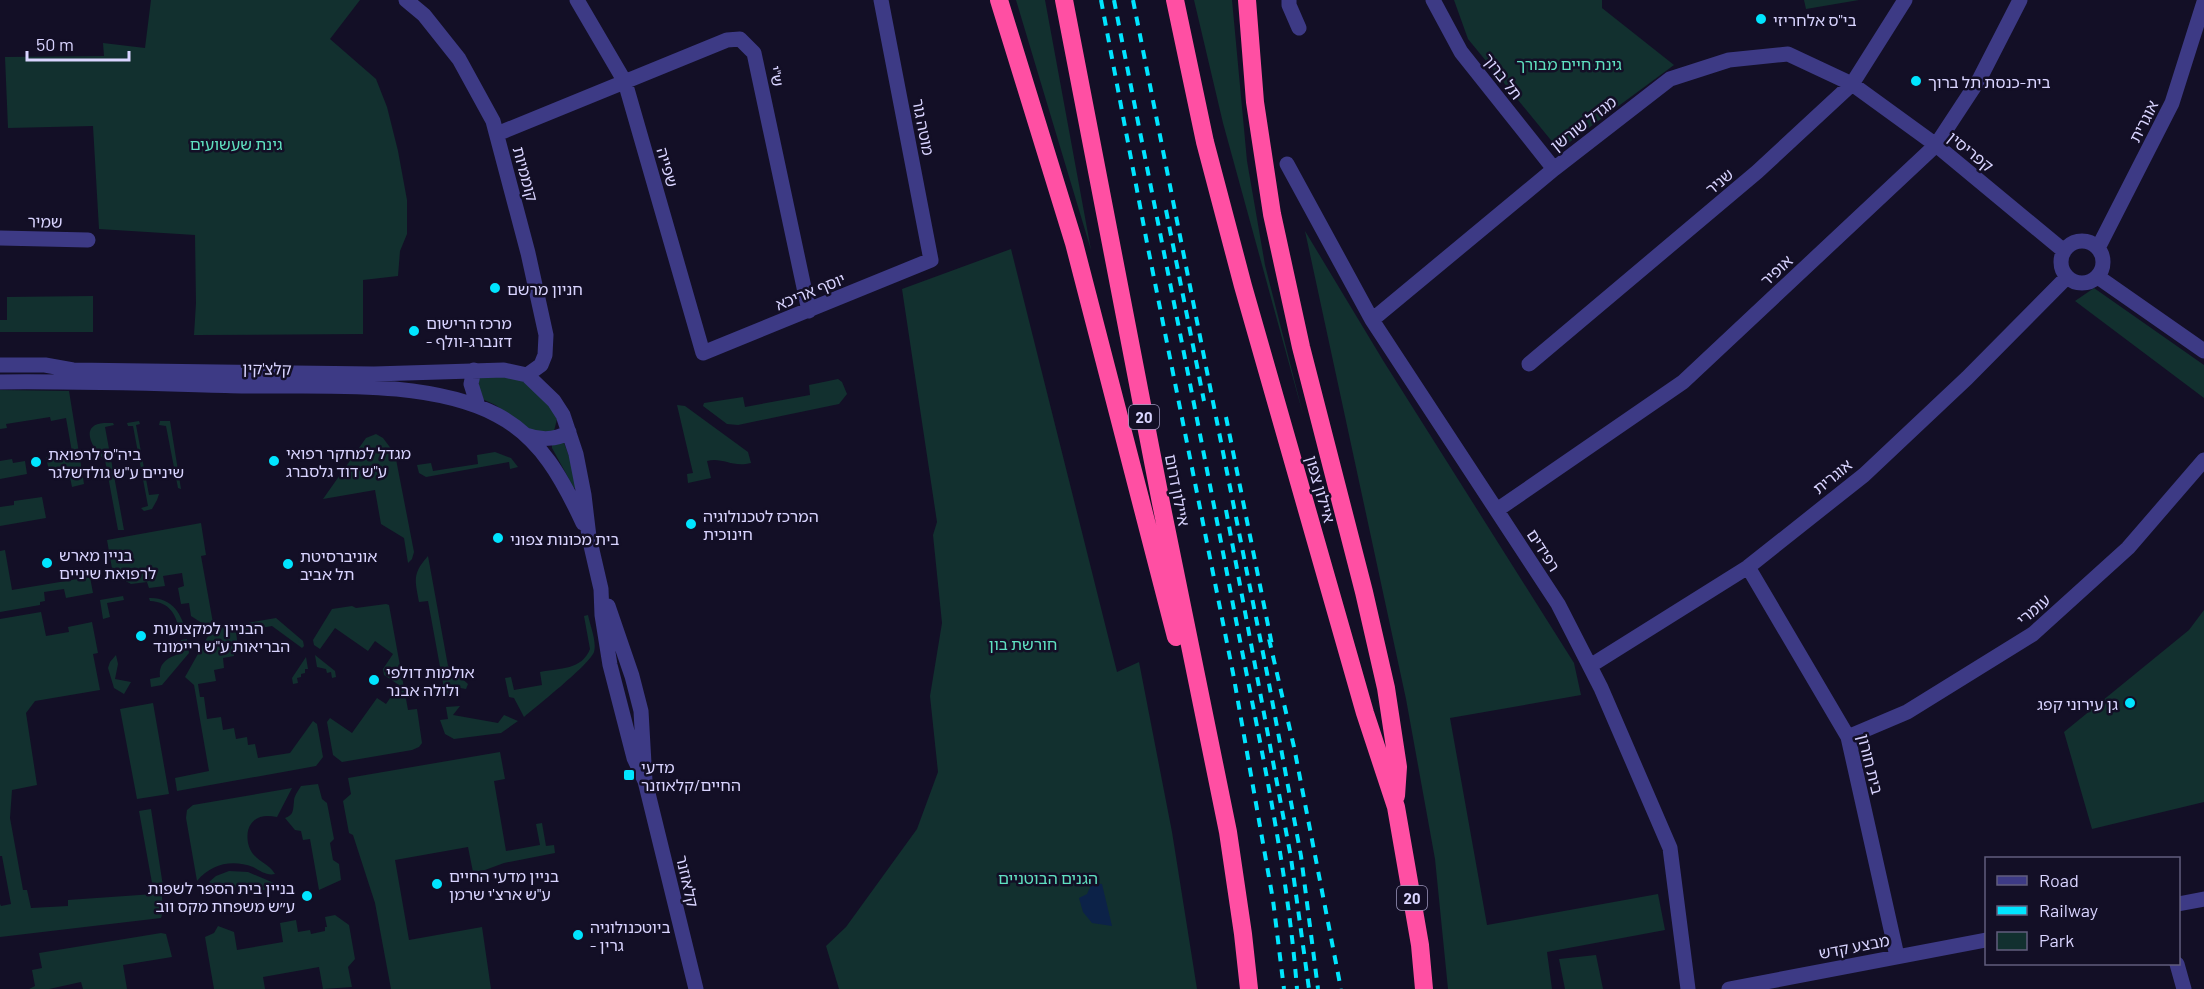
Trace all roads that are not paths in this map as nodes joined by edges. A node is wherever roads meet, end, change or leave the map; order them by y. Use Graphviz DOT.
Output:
graph roads {
  1 [pos="406,0"];
  2 [pos="577,0"];
  3 [pos="881,0"];
  4 [pos="993,0"];
  5 [pos="999,0"];
  6 [pos="1064,0"];
  7 [pos="1175,0"];
  8 [pos="1247,0"];
  9 [pos="1289,0"];
  10 [pos="1433,0"];
  11 [pos="1905,0"];
  12 [pos="2020,0"];
  13 [pos="2204,2"];
  14 [pos="1299,28"];
  15 [pos="1017,56"];
  16 [pos="624,82"];
  17 [pos="1852,84"];
  18 [pos="497,134"];
  19 [pos="1936,145"];
  20 [pos="1287,164"];
  21 [pos="1554,169"];
  22 [pos="0,238"];
  23 [pos="88,240"];
  24 [pos="2098,248"];
  25 [pos="2064,251"];
  26 [pos="931,260"];
  27 [pos="2067,277"];
  28 [pos="2098,277"];
  29 [pos="809,311"];
  30 [pos="1372,320"];
  31 [pos="2204,351"];
  32 [pos="703,352"];
  33 [pos="1529,364"];
  34 [pos="0,365"];
  35 [pos="474,370"];
  36 [pos="526,375"];
  37 [pos="0,382"];
  38 [pos="478,406"];
  39 [pos="569,432"];
  40 [pos="524,434"];
  41 [pos="2204,460"];
  42 [pos="1497,510"];
  43 [pos="589,537"];
  44 [pos="1748,567"];
  45 [pos="1590,666"];
  46 [pos="1848,737"];
  47 [pos="1396,807"];
  48 [pos="1228,832"];
  49 [pos="2204,899"];
  50 [pos="2180,904"];
  51 [pos="1985,940"];
  52 [pos="1897,956"];
  53 [pos="2178,965"];
  54 [pos="696,989"];
  55 [pos="1249,989"];
  56 [pos="1424,989"];
  57 [pos="1688,989"];
  58 [pos="1729,989"];
  59 [pos="2184,989"];
  1 -- 18 [label="street, קוממיות"];
  2 -- 16 [label="street, שפייה"];
  3 -- 26 [label="street, מוטה גור"];
  4 -- 15 [label="highway"];
  5 -- 15 [label="highway"];
  6 -- 48 [label="highway, איילון דרום / 20"];
  7 -- 47 [label="highway, איילון צפון / 20"];
  8 -- 47 [label="highway"];
  9 -- 14 [label="street"];
  10 -- 21 [label="street, תל ברוך"];
  11 -- 17 [label="street, שניר"];
  12 -- 19 [label="street, אופיר"];
  13 -- 24 [label="street, אוגרית"];
  15 -- 48 [label="highway"];
  16 -- 18 [label="street, ש\"י"];
  16 -- 29 [label="street, ש\"י"];
  16 -- 32 [label="street, שפייה"];
  17 -- 19 [label="street, קפריסין"];
  17 -- 21 [label="street, מגדל שורשן"];
  17 -- 33 [label="street, שניר"];
  18 -- 36 [label="street, קוממיות"];
  19 -- 25 [label="street, קפריסין"];
  19 -- 42 [label="street, אופיר"];
  20 -- 30 [label="street, רפידים"];
  21 -- 30 [label="street, מגדל שורשן"];
  22 -- 23 [label="street, שמיר"];
  24 -- 25 [label="street"];
  24 -- 28 [label="street"];
  25 -- 27 [label="street"];
  26 -- 29 [label="street, יוסף אריכא"];
  27 -- 28 [label="street"];
  27 -- 44 [label="street, אוגרית"];
  28 -- 31 [label="street"];
  29 -- 32 [label="street, יוסף אריכא"];
  30 -- 42 [label="street, רפידים"];
  34 -- 35 [label="street, קלצ'קין"];
  35 -- 36 [label="street, קלצ'קין"];
  35 -- 38 [label="street"];
  36 -- 39 [label="street, קלאוזנר"];
  37 -- 38 [label="street, קלצ'קין"];
  38 -- 40 [label="street, קלצ'קין"];
  39 -- 40 [label="street"];
  39 -- 43 [label="street, קלאוזנר"];
  40 -- 43 [label="street, קלאוזנר"];
  41 -- 46 [label="street, עומרי"];
  42 -- 45 [label="street, רפידים"];
  43 -- 54 [label="street, קלאוזנר"];
  44 -- 45 [label="street, אוגרית"];
  44 -- 46 [label="street, בית חורון"];
  45 -- 57 [label="street, רפידים"];
  46 -- 52 [label="street, בית חורון"];
  47 -- 56 [label="highway, איילון צפון / 20"];
  48 -- 55 [label="highway, איילון דרום / 20"];
  49 -- 50 [label="street"];
  51 -- 52 [label="street, מבצע קדש"];
  52 -- 58 [label="street, מבצע קדש"];
  53 -- 59 [label="street"];
}
